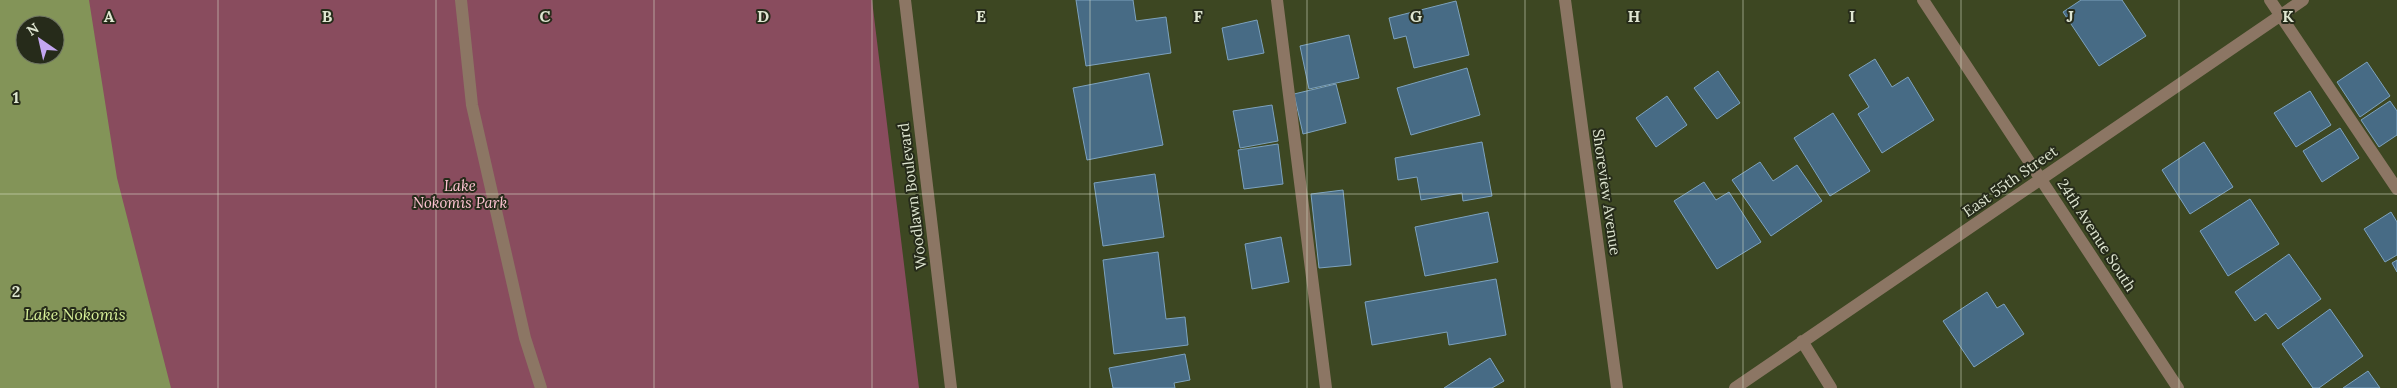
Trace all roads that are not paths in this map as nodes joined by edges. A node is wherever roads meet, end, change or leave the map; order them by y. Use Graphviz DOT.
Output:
graph roads {
  1 [pos="461,0"];
  2 [pos="905,0"];
  3 [pos="1277,0"];
  4 [pos="1566,0"];
  5 [pos="1923,0"];
  6 [pos="2270,0"];
  7 [pos="2303,0"];
  8 [pos="2280,15"];
  9 [pos="2041,178"];
  10 [pos="2397,189"];
  11 [pos="1802,341"];
  12 [pos="541,388"];
  13 [pos="951,388"];
  14 [pos="1326,388"];
  15 [pos="1617,388"];
  16 [pos="1735,388"];
  17 [pos="1831,388"];
  18 [pos="2178,388"];
  1 -- 12 [label="street"];
  2 -- 13 [label="street, Woodlawn Boulevard"];
  3 -- 14 [label="street"];
  4 -- 15 [label="street, Shoreview Avenue"];
  5 -- 9 [label="street, 24th Avenue South"];
  6 -- 8 [label="street"];
  7 -- 8 [label="street, East 55th Street"];
  8 -- 9 [label="street, East 55th Street"];
  8 -- 10 [label="street"];
  9 -- 11 [label="street, East 55th Street"];
  9 -- 18 [label="street, 24th Avenue South"];
  11 -- 16 [label="street, East 55th Street"];
  11 -- 17 [label="street"];
}
